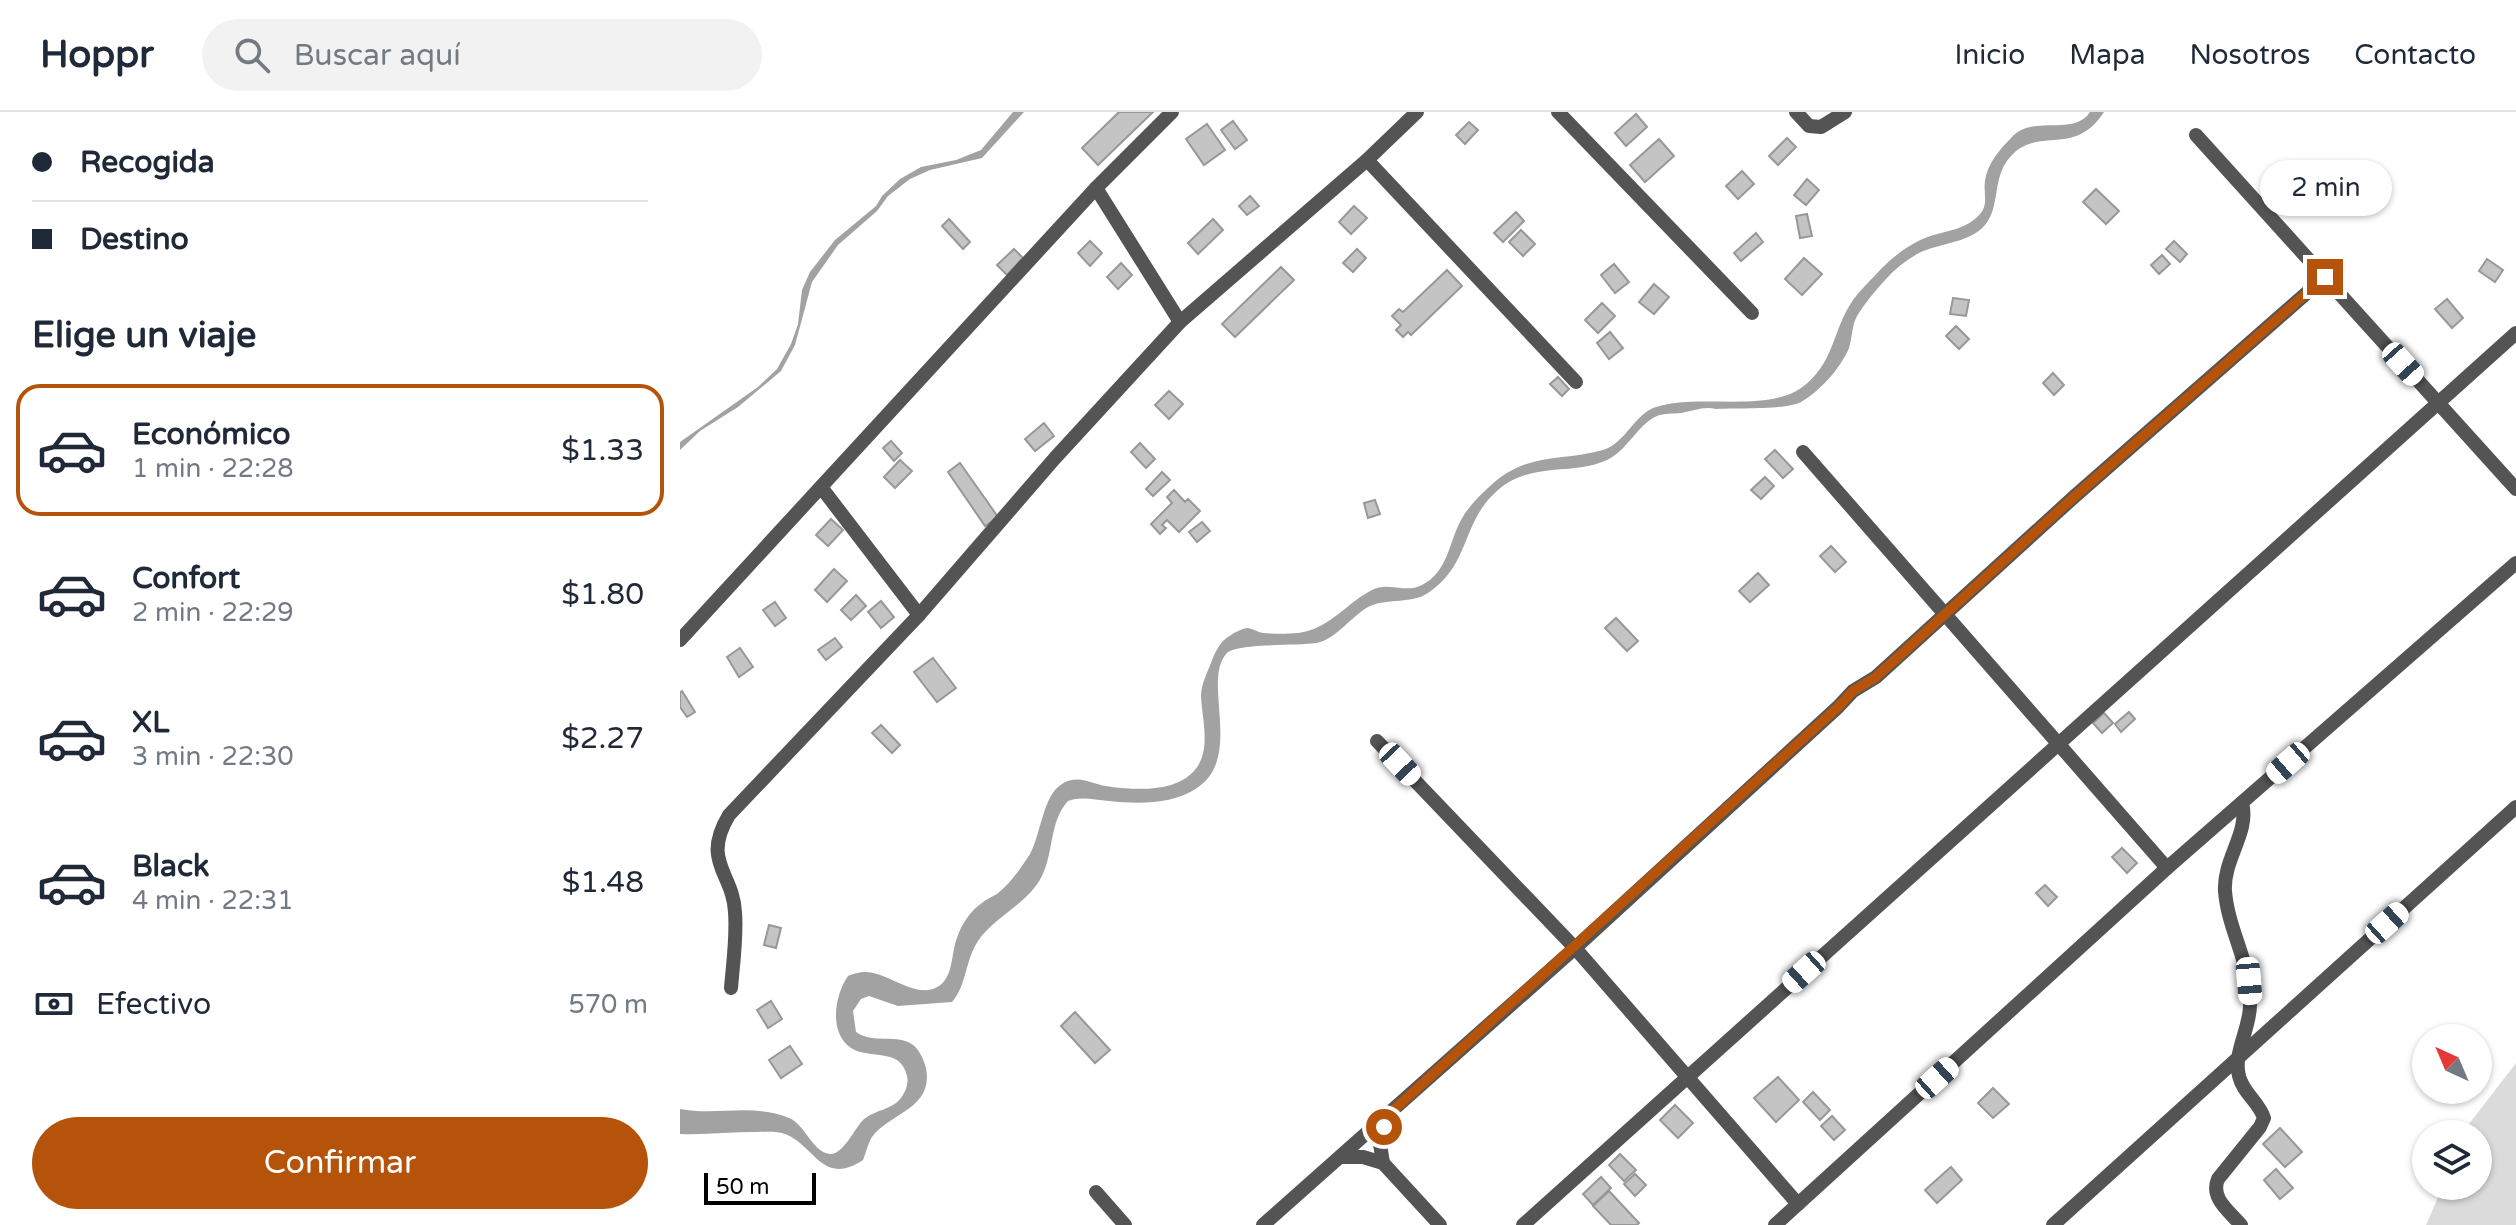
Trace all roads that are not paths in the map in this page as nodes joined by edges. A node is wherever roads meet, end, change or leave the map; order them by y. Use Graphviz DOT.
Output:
graph roads {
  1 [pos="1172,112"];
  2 [pos="1417,112"];
  3 [pos="1558,112"];
  4 [pos="1796,112"];
  5 [pos="1845,112"];
  6 [pos="2196,135"];
  7 [pos="1367,160"];
  8 [pos="1096,188"];
  9 [pos="2325,277"];
  10 [pos="1752,313"];
  11 [pos="1180,322"];
  12 [pos="2516,333"];
  13 [pos="2468,376"];
  14 [pos="1576,382"];
  15 [pos="2422,385"];
  16 [pos="2438,403"];
  17 [pos="1803,452"];
  18 [pos="821,487"];
  19 [pos="2516,489"];
  20 [pos="2516,563"];
  21 [pos="1946,613"];
  22 [pos="919,615"];
  23 [pos="680,640"];
  24 [pos="1377,741"];
  25 [pos="2058,743"];
  26 [pos="2242,803"];
  27 [pos="2516,807"];
  28 [pos="2167,868"];
  29 [pos="1575,948"];
  30 [pos="731,988"];
  31 [pos="2237,1060"];
  32 [pos="1688,1077"];
  33 [pos="1389,1114"];
  34 [pos="1341,1157"];
  35 [pos="1383,1163"];
  36 [pos="1096,1192"];
  37 [pos="1798,1204"];
  38 [pos="1125,1225"];
  39 [pos="1263,1225"];
  40 [pos="1440,1225"];
  41 [pos="1523,1225"];
  42 [pos="1775,1225"];
  43 [pos="2053,1225"];
  44 [pos="2241,1225"];
  1 -- 8 [label="street"];
  2 -- 7 [label="street"];
  3 -- 10 [label="street"];
  4 -- 5 [label="street"];
  6 -- 9 [label="street"];
  7 -- 11 [label="street"];
  7 -- 14 [label="street"];
  8 -- 11 [label="street"];
  8 -- 18 [label="street"];
  9 -- 15 [label="street"];
  9 -- 21 [label="street"];
  11 -- 22 [label="street"];
  12 -- 13 [label="street"];
  13 -- 15 [label="street"];
  13 -- 16 [label="street"];
  15 -- 16 [label="street"];
  16 -- 19 [label="street"];
  16 -- 25 [label="street"];
  17 -- 21 [label="street"];
  18 -- 22 [label="street"];
  18 -- 23 [label="street"];
  20 -- 26 [label="street"];
  21 -- 25 [label="street"];
  21 -- 29 [label="street"];
  22 -- 30 [label="street"];
  24 -- 29 [label="street"];
  25 -- 28 [label="street"];
  25 -- 32 [label="street"];
  26 -- 28 [label="street"];
  26 -- 31 [label="street"];
  27 -- 31 [label="street"];
  28 -- 37 [label="street"];
  29 -- 32 [label="street"];
  29 -- 33 [label="street"];
  31 -- 43 [label="street"];
  31 -- 44 [label="street"];
  32 -- 37 [label="street"];
  32 -- 41 [label="street"];
  33 -- 34 [label="street"];
  33 -- 35 [label="street"];
  34 -- 35 [label="street"];
  34 -- 39 [label="street"];
  35 -- 40 [label="street"];
  36 -- 38 [label="street"];
  37 -- 42 [label="street"];
}
